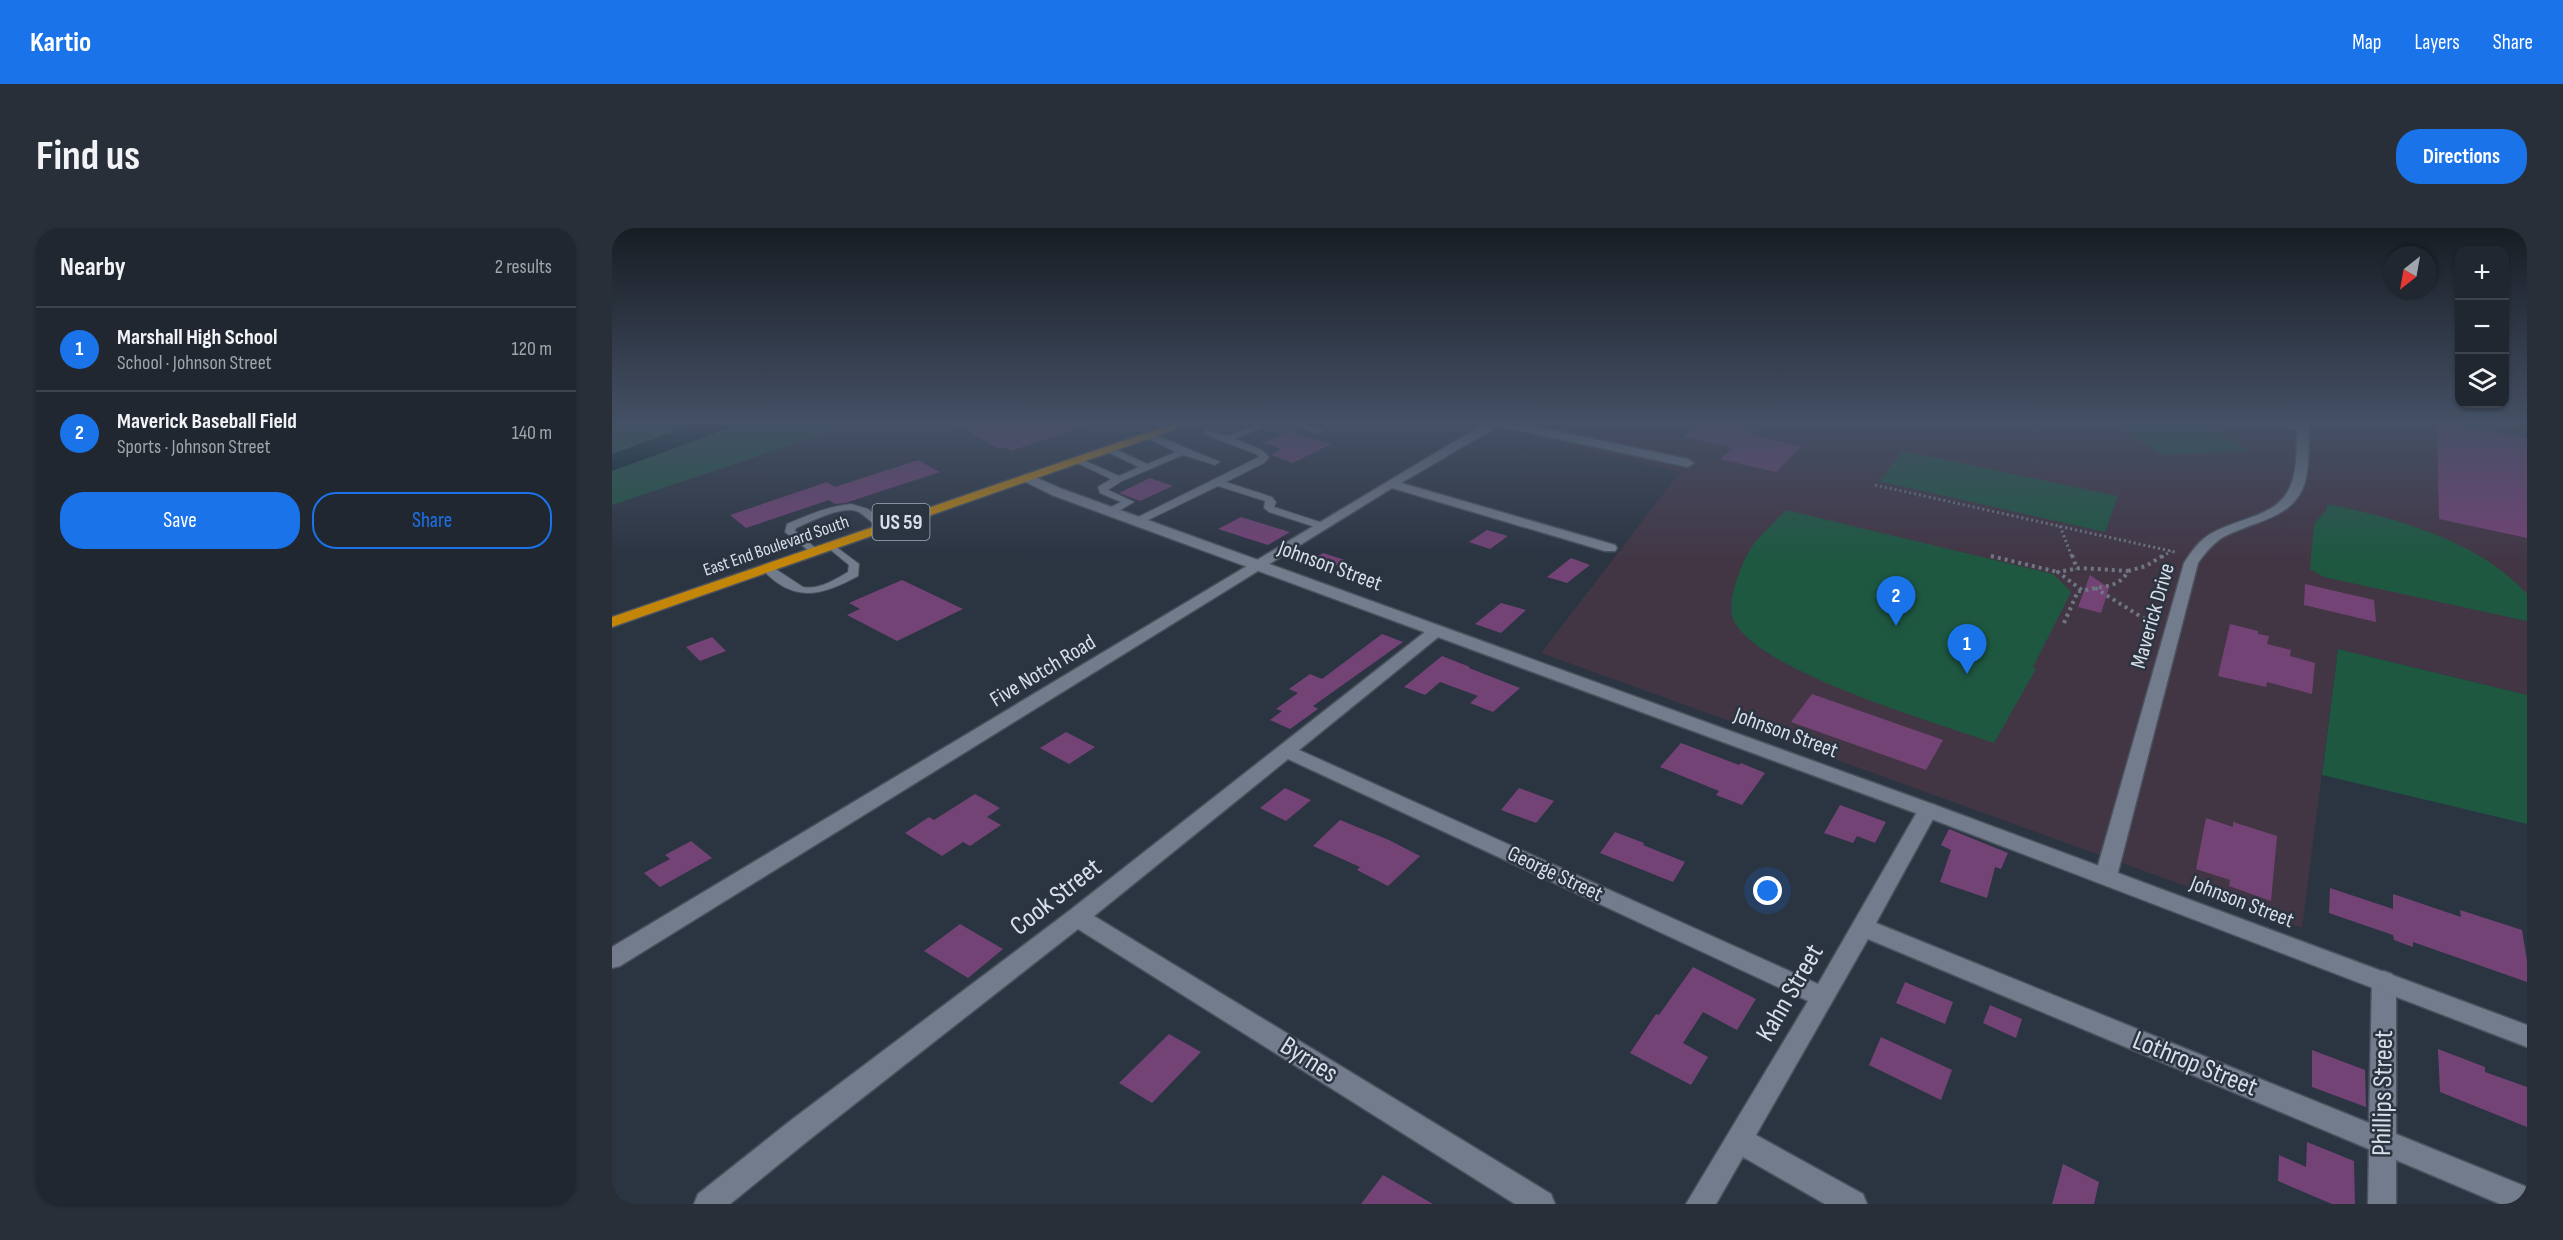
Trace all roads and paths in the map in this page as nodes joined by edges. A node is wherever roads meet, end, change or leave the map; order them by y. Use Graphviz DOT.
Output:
graph roads {
  1 [pos="1059,468"];
  2 [pos="1093,468"];
  3 [pos="1146,468"];
  4 [pos="1245,468"];
  5 [pos="1419,468"];
  6 [pos="2300,468"];
  7 [pos="1028,478"];
  8 [pos="1119,479"];
  9 [pos="1217,482"];
  10 [pos="1391,484"];
  11 [pos="1875,485"];
  12 [pos="1111,512"];
  13 [pos="1138,521"];
  14 [pos="1322,526"];
  15 [pos="2060,526"];
  16 [pos="885,528"];
  17 [pos="831,546"];
  18 [pos="1610,548"];
  19 [pos="814,552"];
  20 [pos="1991,556"];
  21 [pos="1259,565"];
  22 [pos="767,568"];
  23 [pos="2077,569"];
  24 [pos="2128,571"];
  25 [pos="2058,572"];
  26 [pos="2095,588"];
  27 [pos="2083,591"];
  28 [pos="612,622"];
  29 [pos="2064,623"];
  30 [pos="2151,623"];
  31 [pos="1436,631"];
  32 [pos="1286,751"];
  33 [pos="1928,810"];
  34 [pos="2106,876"];
  35 [pos="1077,917"];
  36 [pos="1863,927"];
  37 [pos="612,958"];
  38 [pos="2384,981"];
  39 [pos="1823,997"];
  40 [pos="2527,1036"];
  41 [pos="1739,1140"];
  42 [pos="2382,1141"];
  43 [pos="2527,1202"];
  44 [pos="708,1204"];
  45 [pos="1541,1204"];
  46 [pos="1700,1204"];
  47 [pos="1853,1204"];
  48 [pos="2382,1204"];
  1 -- 7 [label="highway, East End Boulevard South / US 59"];
  2 -- 8 [label="lane"];
  3 -- 8 [label="lane"];
  4 -- 9 [label="lane"];
  5 -- 10 [label="street, Five Notch Road"];
  6 -- 34 [label="street, Maverick Drive"];
  7 -- 12 [label="street, Johnson Street"];
  7 -- 16 [label="highway, East End Boulevard South / US 59"];
  8 -- 12 [label="lane"];
  9 -- 13 [label="lane"];
  9 -- 14 [label="lane"];
  10 -- 14 [label="street, Five Notch Road"];
  10 -- 18 [label="street"];
  11 -- 15 [label="path"];
  12 -- 13 [label="street, Johnson Street"];
  13 -- 21 [label="street, Johnson Street"];
  14 -- 21 [label="street, Five Notch Road"];
  15 -- 23 [label="path"];
  15 -- 24 [label="path"];
  16 -- 17 [label="highway, East End Boulevard South / US 59"];
  16 -- 19 [label="lane"];
  17 -- 19 [label="highway, East End Boulevard South / US 59"];
  17 -- 22 [label="lane"];
  19 -- 22 [label="highway, East End Boulevard South / US 59"];
  20 -- 25 [label="path"];
  21 -- 31 [label="street, Johnson Street"];
  21 -- 37 [label="street, Five Notch Road"];
  22 -- 28 [label="highway, East End Boulevard South / US 59"];
  23 -- 24 [label="path"];
  23 -- 25 [label="path"];
  24 -- 26 [label="path"];
  25 -- 27 [label="path"];
  26 -- 27 [label="path"];
  26 -- 30 [label="path"];
  27 -- 29 [label="path"];
  31 -- 32 [label="street, Cook Street"];
  31 -- 33 [label="street, Johnson Street"];
  32 -- 35 [label="street, Cook Street"];
  32 -- 39 [label="street, George Street"];
  33 -- 34 [label="street, Johnson Street"];
  33 -- 36 [label="street, Kahn Street"];
  34 -- 38 [label="street, Johnson Street"];
  35 -- 44 [label="street, Cook Street"];
  35 -- 45 [label="street, Byrnes"];
  36 -- 39 [label="street, Kahn Street"];
  36 -- 42 [label="street, Lothrop Street"];
  38 -- 40 [label="street, Johnson Street"];
  38 -- 42 [label="street, Phillips Street"];
  39 -- 41 [label="street, Kahn Street"];
  41 -- 46 [label="street, Kahn Street"];
  41 -- 47 [label="street"];
  42 -- 43 [label="street, Lothrop Street"];
  42 -- 48 [label="street, Phillips Street"];
}
